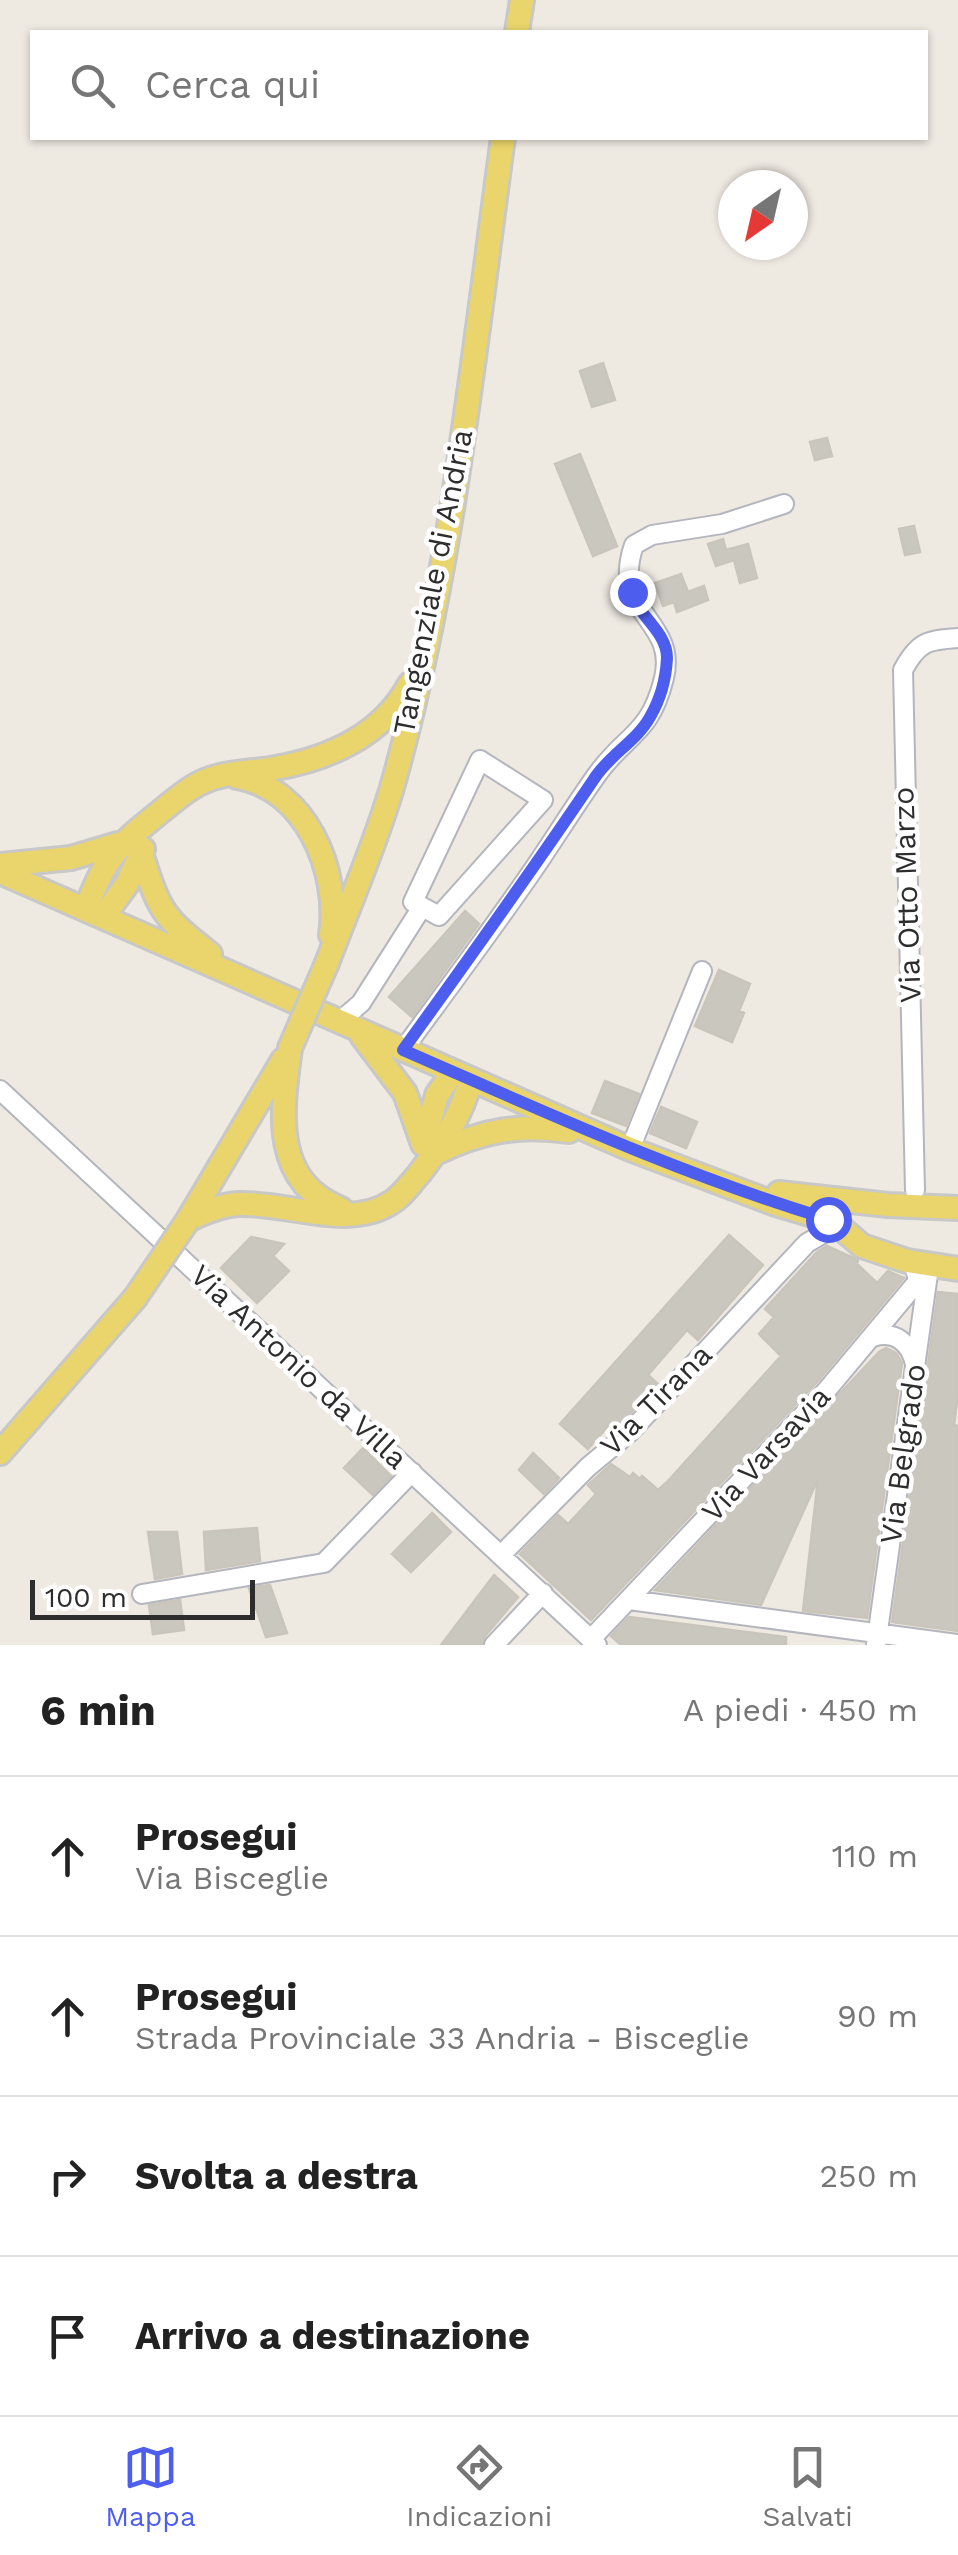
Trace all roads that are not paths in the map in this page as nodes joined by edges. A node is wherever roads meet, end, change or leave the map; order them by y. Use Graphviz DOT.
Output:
graph roads {
  1 [pos="522,0"];
  2 [pos="517,30"];
  3 [pos="503,140"];
  4 [pos="784,504"];
  5 [pos="430,634"];
  6 [pos="958,638"];
  7 [pos="228,775"];
  8 [pos="162,810"];
  9 [pos="118,844"];
  10 [pos="141,853"];
  11 [pos="0,868"];
  12 [pos="422,907"];
  13 [pos="94,913"];
  14 [pos="328,962"];
  15 [pos="702,970"];
  16 [pos="233,973"];
  17 [pos="348,1025"];
  18 [pos="290,1048"];
  19 [pos="403,1050"];
  20 [pos="462,1076"];
  21 [pos="0,1090"];
  22 [pos="597,1135"];
  23 [pos="431,1148"];
  24 [pos="630,1149"];
  25 [pos="746,1190"];
  26 [pos="908,1202"];
  27 [pos="773,1203"];
  28 [pos="958,1208"];
  29 [pos="354,1213"];
  30 [pos="188,1220"];
  31 [pos="850,1233"];
  32 [pos="807,1243"];
  33 [pos="883,1254"];
  34 [pos="907,1260"];
  35 [pos="948,1268"];
  36 [pos="873,1338"];
  37 [pos="915,1364"];
  38 [pos="0,1453"];
  39 [pos="412,1472"];
  40 [pos="502,1554"];
  41 [pos="542,1593"];
  42 [pos="142,1594"];
  43 [pos="629,1600"];
  44 [pos="877,1640"];
  45 [pos="594,1642"];
  46 [pos="958,1644"];
  47 [pos="494,1645"];
  1 -- 2 [label="main road"];
  3 -- 5 [label="main road, Tangenziale di Andria"];
  4 -- 19 [label="street"];
  5 -- 7 [label="main road"];
  5 -- 14 [label="main road, Tangenziale di Andria"];
  6 -- 26 [label="street, Via Otto Marzo"];
  7 -- 8 [label="main road"];
  7 -- 14 [label="main road"];
  8 -- 9 [label="main road"];
  8 -- 10 [label="main road"];
  9 -- 11 [label="main road"];
  9 -- 13 [label="main road"];
  10 -- 13 [label="main road"];
  10 -- 16 [label="main road"];
  11 -- 13 [label="main road"];
  12 -- 12 [label="street"];
  12 -- 17 [label="street"];
  13 -- 16 [label="main road"];
  14 -- 18 [label="main road, Tangenziale di Andria, bridge"];
  15 -- 24 [label="street"];
  16 -- 17 [label="main road"];
  17 -- 19 [label="main road"];
  17 -- 23 [label="main road"];
  18 -- 29 [label="main road"];
  18 -- 30 [label="main road, Tangenziale di Andria"];
  19 -- 20 [label="main road"];
  20 -- 22 [label="main road"];
  20 -- 23 [label="main road"];
  21 -- 39 [label="street, Via Antonio da Villa"];
  22 -- 23 [label="main road"];
  22 -- 24 [label="main road"];
  23 -- 29 [label="main road"];
  24 -- 25 [label="main road"];
  25 -- 26 [label="main road"];
  25 -- 27 [label="main road"];
  26 -- 28 [label="main road"];
  26 -- 33 [label="main road"];
  27 -- 31 [label="main road"];
  27 -- 32 [label="street"];
  29 -- 30 [label="main road"];
  30 -- 38 [label="main road, Tangenziale di Andria, bridge"];
  31 -- 32 [label="street"];
  31 -- 33 [label="main road"];
  32 -- 40 [label="street, Via Tirana"];
  33 -- 34 [label="main road"];
  34 -- 35 [label="main road"];
  34 -- 36 [label="street, Via Varsavia"];
  35 -- 37 [label="street, Via Belgrado"];
  36 -- 37 [label="street"];
  36 -- 43 [label="street, Via Varsavia"];
  37 -- 44 [label="street, Via Belgrado"];
  39 -- 40 [label="street, Via Antonio da Villa"];
  39 -- 42 [label="street"];
  40 -- 41 [label="street, Via Antonio da Villa"];
  41 -- 45 [label="street, Via Antonio da Villa"];
  41 -- 47 [label="street"];
  43 -- 44 [label="street"];
  43 -- 45 [label="street, Via Varsavia"];
  44 -- 46 [label="street"];
}
